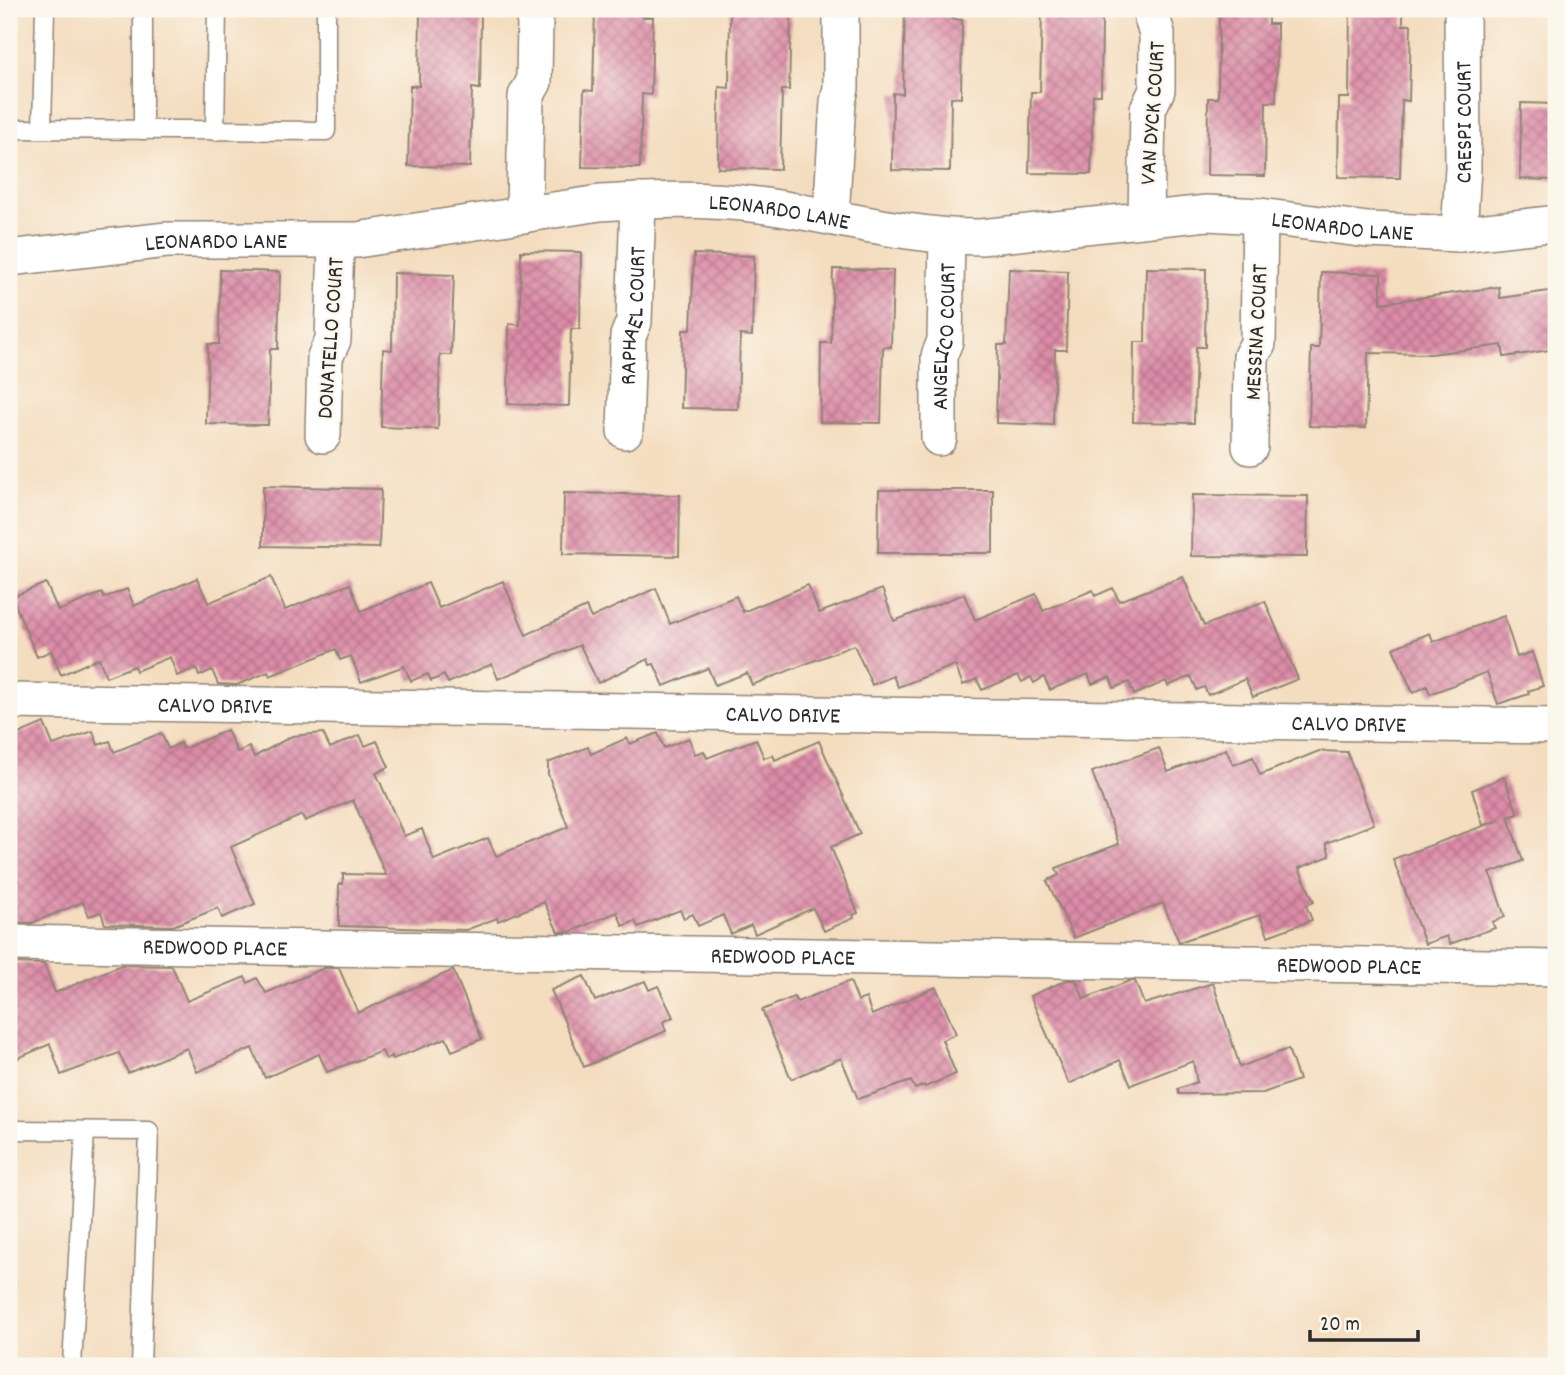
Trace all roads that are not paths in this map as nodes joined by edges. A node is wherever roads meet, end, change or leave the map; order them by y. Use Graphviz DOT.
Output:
graph roads {
  1 [pos="44,9"];
  2 [pos="143,9"];
  3 [pos="217,9"];
  4 [pos="326,9"];
  5 [pos="530,9"];
  6 [pos="841,9"];
  7 [pos="1152,9"];
  8 [pos="1462,9"];
  9 [pos="9,129"];
  10 [pos="42,129"];
  11 [pos="143,130"];
  12 [pos="215,131"];
  13 [pos="638,201"];
  14 [pos="524,215"];
  15 [pos="1260,216"];
  16 [pos="831,217"];
  17 [pos="1146,218"];
  18 [pos="1550,224"];
  19 [pos="1459,234"];
  20 [pos="947,237"];
  21 [pos="336,242"];
  22 [pos="9,258"];
  23 [pos="625,431"];
  24 [pos="323,435"];
  25 [pos="939,438"];
  26 [pos="1250,447"];
  27 [pos="9,701"];
  28 [pos="1556,726"];
  29 [pos="9,943"];
  30 [pos="1556,968"];
  31 [pos="9,1130"];
  32 [pos="85,1130"];
  33 [pos="72,1366"];
  34 [pos="141,1366"];
  1 -- 10 [label="lane"];
  2 -- 11 [label="lane"];
  3 -- 12 [label="lane"];
  4 -- 12 [label="lane"];
  5 -- 14 [label="street"];
  6 -- 16 [label="street"];
  7 -- 17 [label="street, VAN DYCK COURT"];
  8 -- 19 [label="street, CRESPI COURT"];
  9 -- 10 [label="lane"];
  10 -- 11 [label="lane"];
  11 -- 12 [label="lane"];
  13 -- 14 [label="street, LEONARDO LANE"];
  13 -- 16 [label="street, LEONARDO LANE"];
  13 -- 23 [label="street, RAPHAEL COURT"];
  14 -- 21 [label="street, LEONARDO LANE"];
  15 -- 17 [label="street, LEONARDO LANE"];
  15 -- 19 [label="street, LEONARDO LANE"];
  15 -- 26 [label="street, MESSINA COURT"];
  16 -- 20 [label="street, LEONARDO LANE"];
  17 -- 20 [label="street, LEONARDO LANE"];
  18 -- 19 [label="street, LEONARDO LANE"];
  20 -- 25 [label="street, ANGELICO COURT"];
  21 -- 22 [label="street, LEONARDO LANE"];
  21 -- 24 [label="street, DONATELLO COURT"];
  27 -- 28 [label="street, CALVO DRIVE"];
  29 -- 30 [label="street, REDWOOD PLACE"];
  31 -- 32 [label="lane"];
  32 -- 33 [label="lane"];
  32 -- 34 [label="lane"];
}
